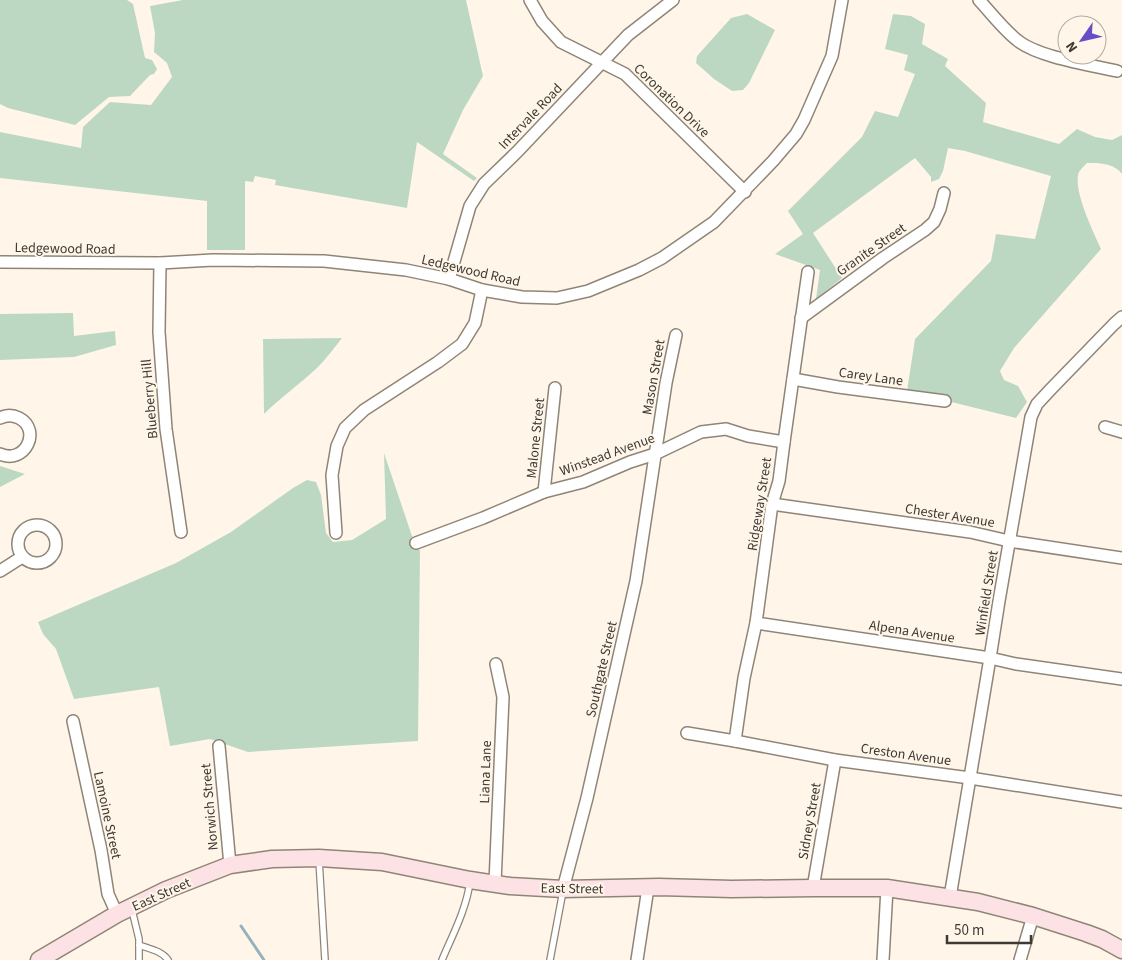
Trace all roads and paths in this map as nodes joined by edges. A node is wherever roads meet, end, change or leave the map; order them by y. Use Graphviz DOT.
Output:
graph roads {
  1 [pos="530,0"];
  2 [pos="673,0"];
  3 [pos="842,0"];
  4 [pos="979,0"];
  5 [pos="602,63"];
  6 [pos="1117,71"];
  7 [pos="745,192"];
  8 [pos="944,193"];
  9 [pos="0,262"];
  10 [pos="160,264"];
  11 [pos="808,272"];
  12 [pos="449,279"];
  13 [pos="482,290"];
  14 [pos="801,318"];
  15 [pos="1118,321"];
  16 [pos="676,335"];
  17 [pos="793,379"];
  18 [pos="555,388"];
  19 [pos="945,401"];
  20 [pos="0,418"];
  21 [pos="1105,427"];
  22 [pos="1122,432"];
  23 [pos="784,442"];
  24 [pos="0,454"];
  25 [pos="655,454"];
  26 [pos="544,492"];
  27 [pos="772,504"];
  28 [pos="181,532"];
  29 [pos="336,533"];
  30 [pos="1009,541"];
  31 [pos="416,543"];
  32 [pos="22,557"];
  33 [pos="1122,558"];
  34 [pos="0,571"];
  35 [pos="756,623"];
  36 [pos="990,658"];
  37 [pos="496,664"];
  38 [pos="1122,679"];
  39 [pos="73,721"];
  40 [pos="687,733"];
  41 [pos="735,741"];
  42 [pos="219,746"];
  43 [pos="835,760"];
  44 [pos="970,778"];
  45 [pos="1122,802"];
  46 [pos="319,858"];
  47 [pos="230,865"];
  48 [pos="470,880"];
  49 [pos="496,883"];
  50 [pos="648,888"];
  51 [pos="813,888"];
  52 [pos="887,888"];
  53 [pos="563,889"];
  54 [pos="950,897"];
  55 [pos="124,911"];
  56 [pos="1033,916"];
  57 [pos="139,946"];
  58 [pos="1122,950"];
  59 [pos="39,960"];
  60 [pos="139,960"];
  61 [pos="168,960"];
  62 [pos="325,960"];
  63 [pos="442,960"];
  64 [pos="550,960"];
  65 [pos="637,960"];
  66 [pos="883,960"];
  67 [pos="1020,960"];
  1 -- 5 [label="street, Coronation Drive"];
  2 -- 5 [label="street, Intervale Road"];
  3 -- 7 [label="street, Ledgewood Road"];
  4 -- 6 [label="street"];
  5 -- 7 [label="street, Coronation Drive"];
  5 -- 12 [label="street, Intervale Road"];
  7 -- 13 [label="street, Ledgewood Road"];
  8 -- 14 [label="street, Granite Street"];
  9 -- 10 [label="street, Ledgewood Road"];
  10 -- 12 [label="street, Ledgewood Road"];
  10 -- 28 [label="street, Blueberry Hill"];
  11 -- 14 [label="street, Ridgeway Street"];
  12 -- 13 [label="street, Ledgewood Road"];
  13 -- 29 [label="street"];
  14 -- 17 [label="street, Ridgeway Street"];
  15 -- 30 [label="street, Winfield Street"];
  16 -- 25 [label="street, Mason Street"];
  17 -- 19 [label="street, Carey Lane"];
  17 -- 23 [label="street, Ridgeway Street"];
  18 -- 26 [label="street, Malone Street"];
  20 -- 24 [label="street"];
  21 -- 22 [label="street"];
  23 -- 25 [label="street, Winstead Avenue"];
  23 -- 27 [label="street, Ridgeway Street"];
  25 -- 26 [label="street, Winstead Avenue"];
  25 -- 53 [label="street, Southgate Street"];
  26 -- 31 [label="street, Winstead Avenue"];
  27 -- 30 [label="street, Chester Avenue"];
  27 -- 35 [label="street, Ridgeway Street"];
  30 -- 33 [label="street, Chester Avenue"];
  30 -- 36 [label="street, Winfield Street"];
  32 -- 34 [label="street"];
  35 -- 36 [label="street, Alpena Avenue"];
  35 -- 41 [label="street, Ridgeway Street"];
  36 -- 38 [label="street, Alpena Avenue"];
  36 -- 44 [label="street, Winfield Street"];
  37 -- 49 [label="street, Liana Lane"];
  39 -- 55 [label="street, Lamoine Street"];
  40 -- 41 [label="street, Creston Avenue"];
  41 -- 43 [label="street, Creston Avenue"];
  42 -- 47 [label="street, Norwich Street"];
  43 -- 44 [label="street, Creston Avenue"];
  43 -- 51 [label="street, Sidney Street"];
  44 -- 45 [label="street, Creston Avenue"];
  44 -- 54 [label="street, Winfield Street"];
  46 -- 47 [label="main road, East Street"];
  46 -- 48 [label="main road, East Street"];
  46 -- 62 [label="lane"];
  47 -- 55 [label="main road, East Street"];
  48 -- 49 [label="main road, East Street"];
  48 -- 63 [label="lane"];
  49 -- 53 [label="main road, East Street"];
  50 -- 51 [label="main road, East Street"];
  50 -- 53 [label="main road, East Street"];
  50 -- 65 [label="street"];
  51 -- 52 [label="main road, East Street"];
  52 -- 54 [label="main road, East Street"];
  52 -- 66 [label="street"];
  53 -- 64 [label="lane"];
  54 -- 56 [label="main road, East Street"];
  55 -- 57 [label="lane"];
  55 -- 59 [label="main road, East Street"];
  56 -- 58 [label="main road, East Street"];
  56 -- 67 [label="street"];
  57 -- 60 [label="lane"];
  57 -- 61 [label="lane"];
}
